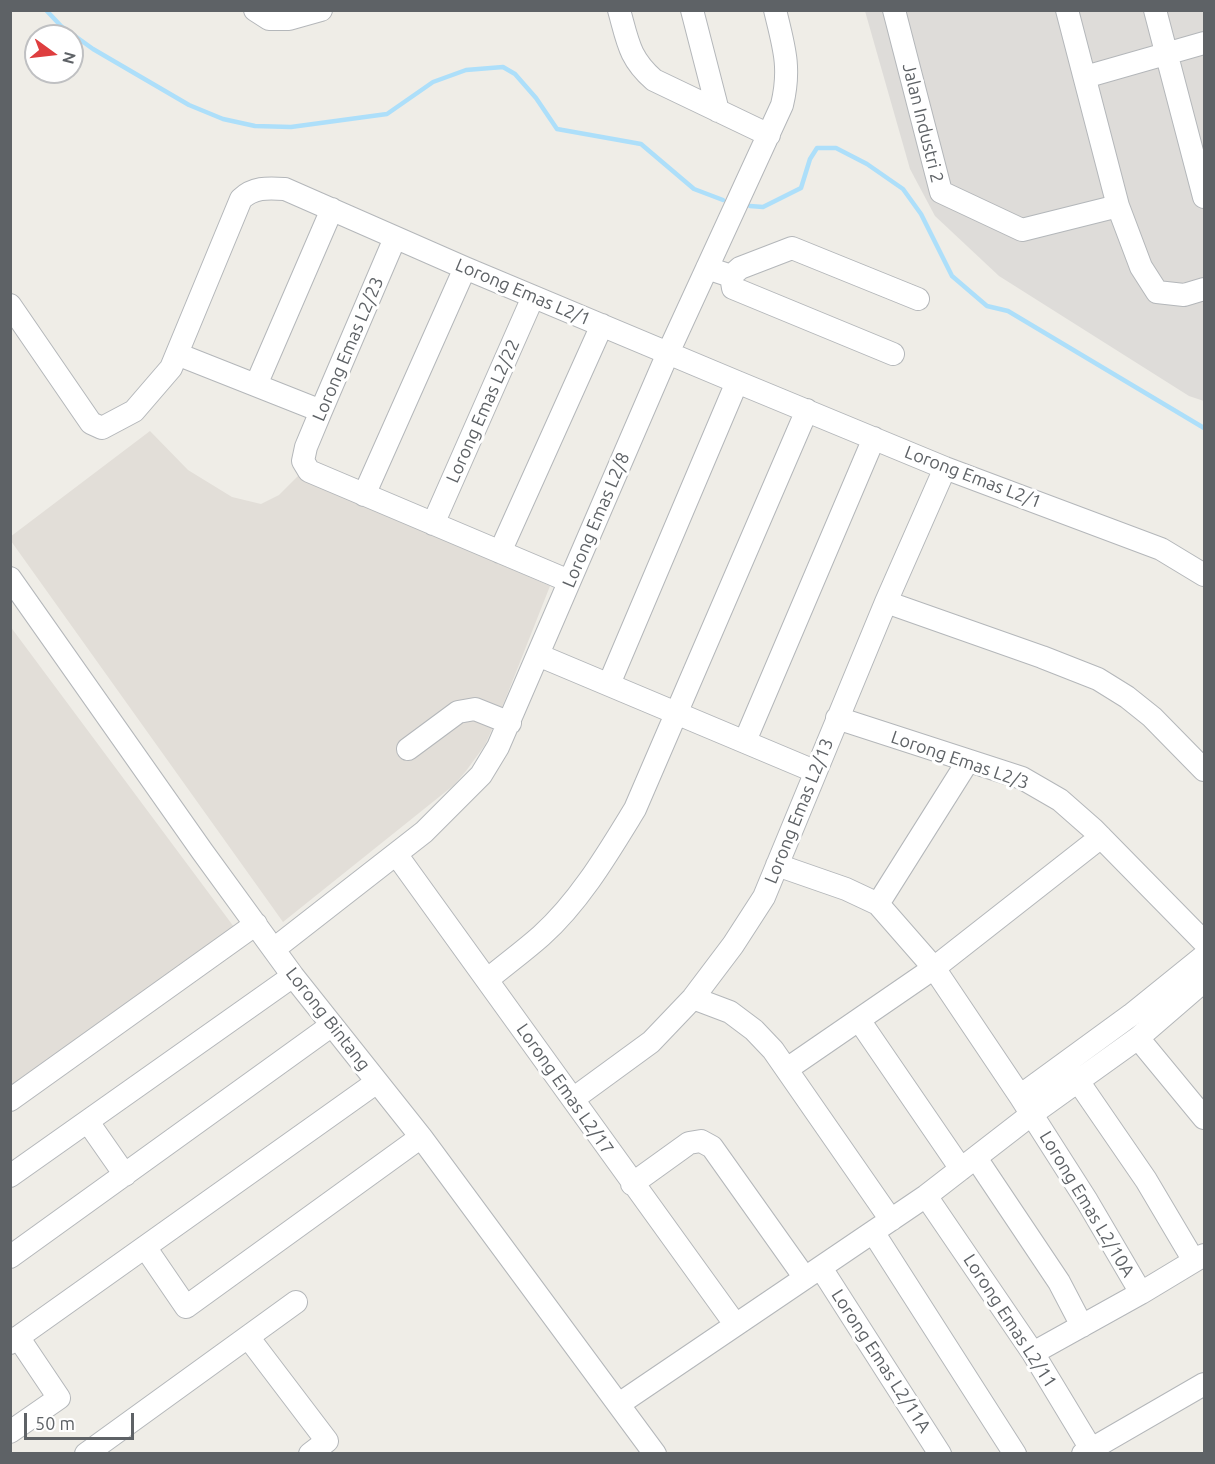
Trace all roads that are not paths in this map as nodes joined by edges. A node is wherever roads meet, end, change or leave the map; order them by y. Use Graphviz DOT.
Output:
graph roads {
  1 [pos="255,10"];
  2 [pos="321,10"];
  3 [pos="619,10"];
  4 [pos="692,10"];
  5 [pos="775,10"];
  6 [pos="894,10"];
  7 [pos="1067,10"];
  8 [pos="1155,10"];
  9 [pos="1204,43"];
  10 [pos="1166,54"];
  11 [pos="1085,77"];
  12 [pos="718,111"];
  13 [pos="769,135"];
  14 [pos="1204,197"];
  15 [pos="1118,206"];
  16 [pos="332,209"];
  17 [pos="395,238"];
  18 [pos="465,268"];
  19 [pos="707,268"];
  20 [pos="731,276"];
  21 [pos="1204,289"];
  22 [pos="534,297"];
  23 [pos="918,299"];
  24 [pos="10,305"];
  25 [pos="602,325"];
  26 [pos="669,353"];
  27 [pos="177,354"];
  28 [pos="893,354"];
  29 [pos="736,382"];
  30 [pos="256,385"];
  31 [pos="807,410"];
  32 [pos="321,411"];
  33 [pos="874,438"];
  34 [pos="945,468"];
  35 [pos="364,495"];
  36 [pos="433,524"];
  37 [pos="500,552"];
  38 [pos="1204,575"];
  39 [pos="10,578"];
  40 [pos="569,581"];
  41 [pos="886,602"];
  42 [pos="538,655"];
  43 [pos="609,684"];
  44 [pos="677,712"];
  45 [pos="837,718"];
  46 [pos="510,723"];
  47 [pos="745,741"];
  48 [pos="408,749"];
  49 [pos="968,761"];
  50 [pos="1204,770"];
  51 [pos="814,771"];
  52 [pos="1101,837"];
  53 [pos="396,854"];
  54 [pos="777,865"];
  55 [pos="878,904"];
  56 [pos="256,924"];
  57 [pos="1204,942"];
  58 [pos="274,949"];
  59 [pos="1204,956"];
  60 [pos="934,968"];
  61 [pos="293,976"];
  62 [pos="487,980"];
  63 [pos="1204,981"];
  64 [pos="693,998"];
  65 [pos="859,1020"];
  66 [pos="332,1025"];
  67 [pos="1138,1038"];
  68 [pos="787,1069"];
  69 [pos="1078,1081"];
  70 [pos="377,1082"];
  71 [pos="573,1099"];
  72 [pos="10,1100"];
  73 [pos="1026,1105"];
  74 [pos="1204,1118"];
  75 [pos="88,1122"];
  76 [pos="421,1137"];
  77 [pos="969,1164"];
  78 [pos="125,1174"];
  79 [pos="10,1176"];
  80 [pos="632,1184"];
  81 [pos="926,1196"];
  82 [pos="882,1226"];
  83 [pos="145,1246"];
  84 [pos="10,1257"];
  85 [pos="1199,1258"];
  86 [pos="813,1273"];
  87 [pos="1141,1293"];
  88 [pos="297,1302"];
  89 [pos="735,1324"];
  90 [pos="1082,1326"];
  91 [pos="248,1336"];
  92 [pos="14,1340"];
  93 [pos="1034,1353"];
  94 [pos="1204,1384"];
  95 [pos="619,1404"];
  96 [pos="10,1432"];
  97 [pos="1087,1451"];
  98 [pos="86,1454"];
  99 [pos="310,1454"];
  100 [pos="655,1454"];
  101 [pos="940,1454"];
  102 [pos="1015,1454"];
  1 -- 2 [label="street"];
  3 -- 12 [label="street"];
  4 -- 12 [label="street"];
  5 -- 13 [label="street, Lorong Emas L2/8"];
  6 -- 15 [label="street, Jalan Industri 2"];
  7 -- 11 [label="street"];
  8 -- 10 [label="street"];
  9 -- 10 [label="street"];
  10 -- 11 [label="street"];
  10 -- 14 [label="street"];
  11 -- 15 [label="street"];
  12 -- 13 [label="street"];
  13 -- 19 [label="street, Lorong Emas L2/8"];
  15 -- 21 [label="street"];
  16 -- 17 [label="street, Lorong Emas L2/1"];
  16 -- 27 [label="street, Lorong Emas L2/1"];
  16 -- 30 [label="street"];
  17 -- 18 [label="street, Lorong Emas L2/1"];
  17 -- 32 [label="street, Lorong Emas L2/23"];
  18 -- 22 [label="street, Lorong Emas L2/1"];
  18 -- 35 [label="street"];
  19 -- 20 [label="street"];
  19 -- 26 [label="street, Lorong Emas L2/8"];
  20 -- 23 [label="street"];
  20 -- 28 [label="street"];
  22 -- 25 [label="street, Lorong Emas L2/1"];
  22 -- 36 [label="street, Lorong Emas L2/22"];
  24 -- 27 [label="street, Lorong Emas L2/1"];
  25 -- 26 [label="street, Lorong Emas L2/1"];
  25 -- 37 [label="street"];
  26 -- 29 [label="street, Lorong Emas L2/1"];
  26 -- 40 [label="street, Lorong Emas L2/8"];
  27 -- 30 [label="street"];
  29 -- 31 [label="street, Lorong Emas L2/1"];
  29 -- 43 [label="street"];
  30 -- 32 [label="street"];
  31 -- 33 [label="street, Lorong Emas L2/1"];
  31 -- 44 [label="street"];
  32 -- 35 [label="street, Lorong Emas L2/23"];
  33 -- 34 [label="street, Lorong Emas L2/1"];
  33 -- 47 [label="street"];
  34 -- 38 [label="street, Lorong Emas L2/1"];
  34 -- 41 [label="street, Lorong Emas L2/13"];
  35 -- 36 [label="street"];
  36 -- 37 [label="street"];
  37 -- 40 [label="street"];
  39 -- 56 [label="street, Lorong Bintang"];
  40 -- 42 [label="street, Lorong Emas L2/8"];
  41 -- 45 [label="street, Lorong Emas L2/13"];
  41 -- 50 [label="street"];
  42 -- 43 [label="street"];
  42 -- 46 [label="street, Lorong Emas L2/8"];
  43 -- 44 [label="street"];
  44 -- 47 [label="street"];
  44 -- 62 [label="street"];
  45 -- 49 [label="street, Lorong Emas L2/3"];
  45 -- 51 [label="street, Lorong Emas L2/13"];
  46 -- 48 [label="street"];
  46 -- 53 [label="street, Lorong Emas L2/8"];
  47 -- 51 [label="street"];
  49 -- 52 [label="street, Lorong Emas L2/3"];
  49 -- 55 [label="street"];
  51 -- 54 [label="street, Lorong Emas L2/13"];
  52 -- 57 [label="street, Lorong Emas L2/3"];
  52 -- 60 [label="street"];
  53 -- 58 [label="street, Lorong Emas L2/8"];
  53 -- 62 [label="street, Lorong Emas L2/17"];
  54 -- 55 [label="street"];
  54 -- 64 [label="street, Lorong Emas L2/13"];
  55 -- 60 [label="street, Lorong Emas L2/10A"];
  56 -- 58 [label="street, Lorong Bintang"];
  56 -- 72 [label="street"];
  58 -- 61 [label="street, Lorong Bintang"];
  59 -- 73 [label="street"];
  60 -- 65 [label="street"];
  60 -- 73 [label="street, Lorong Emas L2/10A"];
  61 -- 66 [label="street, Lorong Bintang"];
  61 -- 75 [label="street"];
  62 -- 71 [label="street, Lorong Emas L2/17"];
  63 -- 67 [label="street"];
  64 -- 68 [label="street"];
  64 -- 71 [label="street, Lorong Emas L2/13"];
  65 -- 68 [label="street"];
  65 -- 77 [label="street"];
  66 -- 70 [label="street, Lorong Bintang"];
  66 -- 78 [label="street"];
  67 -- 69 [label="street"];
  67 -- 74 [label="street"];
  68 -- 82 [label="street"];
  69 -- 73 [label="street"];
  69 -- 85 [label="street"];
  70 -- 76 [label="street, Lorong Bintang"];
  70 -- 83 [label="street"];
  71 -- 80 [label="street, Lorong Emas L2/17"];
  73 -- 77 [label="street"];
  73 -- 87 [label="street, Lorong Emas L2/10A"];
  75 -- 78 [label="street"];
  75 -- 79 [label="street"];
  76 -- 83 [label="street"];
  76 -- 95 [label="street, Lorong Bintang"];
  77 -- 81 [label="street"];
  77 -- 90 [label="street"];
  78 -- 84 [label="street"];
  80 -- 86 [label="street, Lorong Emas L2/11A"];
  80 -- 89 [label="street, Lorong Emas L2/17"];
  81 -- 82 [label="street"];
  81 -- 93 [label="street, Lorong Emas L2/11"];
  82 -- 86 [label="street"];
  82 -- 102 [label="street"];
  83 -- 92 [label="street"];
  85 -- 87 [label="street"];
  86 -- 89 [label="street"];
  86 -- 101 [label="street, Lorong Emas L2/11A"];
  87 -- 90 [label="street"];
  88 -- 91 [label="street"];
  89 -- 95 [label="street"];
  90 -- 93 [label="street"];
  91 -- 98 [label="street"];
  91 -- 99 [label="street"];
  92 -- 96 [label="street"];
  93 -- 97 [label="street, Lorong Emas L2/11"];
  94 -- 97 [label="street"];
  95 -- 100 [label="street, Lorong Bintang"];
}
